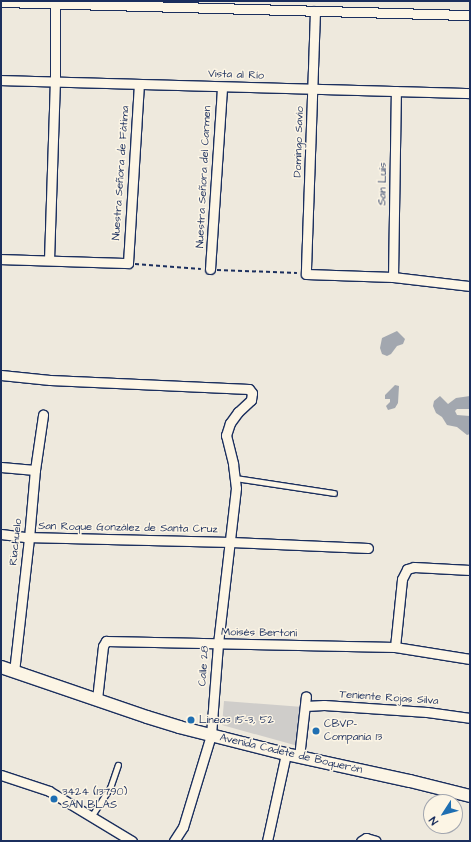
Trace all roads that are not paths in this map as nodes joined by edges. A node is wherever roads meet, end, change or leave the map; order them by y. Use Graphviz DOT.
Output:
graph roads {
  1 [pos="1,2"];
  2 [pos="54,4"];
  3 [pos="208,4"];
  4 [pos="315,11"];
  5 [pos="470,15"];
  6 [pos="1,80"];
  7 [pos="54,82"];
  8 [pos="139,84"];
  9 [pos="222,87"];
  10 [pos="314,89"];
  11 [pos="396,91"];
  12 [pos="470,93"];
  13 [pos="1,259"];
  14 [pos="49,260"];
  15 [pos="210,269"];
  16 [pos="393,277"];
  17 [pos="470,286"];
  18 [pos="1,376"];
  19 [pos="43,415"];
  20 [pos="1,467"];
  21 [pos="35,470"];
  22 [pos="236,478"];
  23 [pos="334,493"];
  24 [pos="1,534"];
  25 [pos="29,538"];
  26 [pos="231,542"];
  27 [pos="368,548"];
  28 [pos="470,570"];
  29 [pos="218,644"];
  30 [pos="396,647"];
  31 [pos="470,658"];
  32 [pos="1,667"];
  33 [pos="14,672"];
  34 [pos="306,696"];
  35 [pos="97,700"];
  36 [pos="305,706"];
  37 [pos="470,718"];
  38 [pos="211,735"];
  39 [pos="286,754"];
  40 [pos="299,757"];
  41 [pos="118,765"];
  42 [pos="1,775"];
  43 [pos="470,796"];
  44 [pos="91,817"];
  45 [pos="363,839"];
  46 [pos="132,841"];
  47 [pos="174,841"];
  48 [pos="267,841"];
  49 [pos="376,841"];
  1 -- 2 [label="street"];
  2 -- 3 [label="street"];
  2 -- 7 [label="street"];
  3 -- 4 [label="street"];
  4 -- 5 [label="street"];
  4 -- 10 [label="street, Domingo Savio"];
  6 -- 7 [label="street, Vista al Río"];
  7 -- 8 [label="street, Vista al Río"];
  7 -- 14 [label="street"];
  8 -- 9 [label="street, Vista al Río"];
  8 -- 14 [label="street, Nuestra Señora de Fátima"];
  9 -- 10 [label="street, Vista al Río"];
  9 -- 15 [label="street, Nuestra Señora del Carmen"];
  10 -- 11 [label="street, Vista al Río"];
  10 -- 16 [label="street, Domingo Savio"];
  11 -- 12 [label="street, Vista al Río"];
  11 -- 16 [label="street, San Luís"];
  13 -- 14 [label="street"];
  16 -- 17 [label="street"];
  18 -- 22 [label="street, Calle 28"];
  19 -- 21 [label="street, Riachuelo"];
  20 -- 21 [label="street"];
  21 -- 25 [label="street, Riachuelo"];
  22 -- 23 [label="lane"];
  22 -- 26 [label="street, Calle 28"];
  24 -- 25 [label="street, San Roque González de Santa Cruz"];
  25 -- 26 [label="street, San Roque González de Santa Cruz"];
  25 -- 33 [label="street, Riachuelo"];
  26 -- 27 [label="street, San Roque González de Santa Cruz"];
  26 -- 29 [label="street, Calle 28"];
  28 -- 30 [label="street"];
  29 -- 30 [label="street, Moisés Bertoni"];
  29 -- 35 [label="street, Moisés Bertoni"];
  29 -- 38 [label="street, Calle 28"];
  30 -- 31 [label="street, Moisés Bertoni"];
  32 -- 33 [label="main road, Avenida Cadete de Boquerón"];
  33 -- 35 [label="main road, Avenida Cadete de Boquerón"];
  34 -- 36 [label="street"];
  35 -- 38 [label="main road, Avenida Cadete de Boquerón"];
  36 -- 37 [label="street, Teniente Rojas Silva"];
  36 -- 40 [label="street"];
  38 -- 39 [label="main road, Avenida Cadete de Boquerón"];
  38 -- 47 [label="street, Calle 28"];
  39 -- 40 [label="main road, Avenida Cadete de Boquerón"];
  39 -- 48 [label="street"];
  40 -- 43 [label="main road, Avenida Cadete de Boquerón"];
  41 -- 44 [label="lane"];
  42 -- 44 [label="street"];
  44 -- 46 [label="street"];
  45 -- 49 [label="street"];
}
